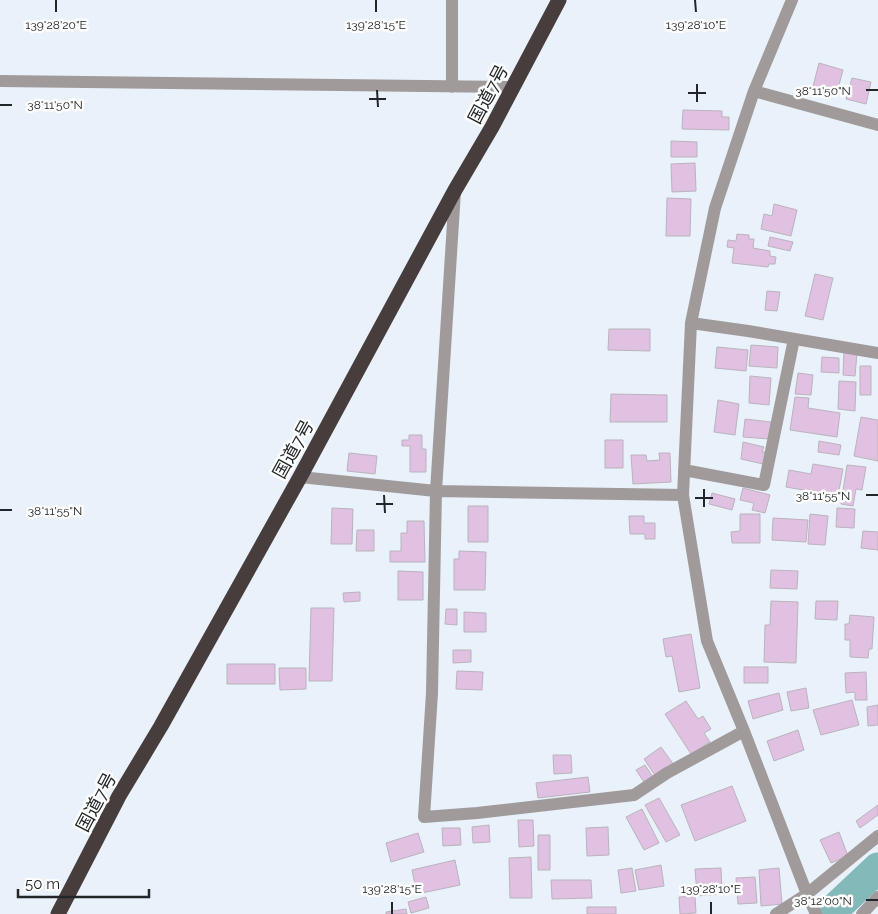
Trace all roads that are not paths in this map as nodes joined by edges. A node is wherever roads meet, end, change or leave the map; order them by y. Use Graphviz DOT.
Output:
graph roads {
  1 [pos="452,0"];
  2 [pos="559,0"];
  3 [pos="792,0"];
  4 [pos="0,81"];
  5 [pos="452,87"];
  6 [pos="513,87"];
  7 [pos="754,91"];
  8 [pos="878,125"];
  9 [pos="455,190"];
  10 [pos="691,323"];
  11 [pos="794,339"];
  12 [pos="878,353"];
  13 [pos="684,470"];
  14 [pos="300,477"];
  15 [pos="436,491"];
  16 [pos="683,495"];
  17 [pos="744,731"];
  18 [pos="878,836"];
  19 [pos="808,897"];
  20 [pos="878,897"];
  21 [pos="58,914"];
  22 [pos="776,914"];
  23 [pos="816,914"];
  24 [pos="862,914"];
  1 -- 5 [label="street"];
  2 -- 6 [label="highway, 国道7号"];
  3 -- 7 [label="street"];
  4 -- 5 [label="street"];
  5 -- 6 [label="street"];
  6 -- 9 [label="highway, 国道7号"];
  7 -- 8 [label="street"];
  7 -- 10 [label="street"];
  9 -- 14 [label="highway, 国道7号"];
  9 -- 15 [label="street"];
  10 -- 11 [label="street"];
  10 -- 13 [label="street"];
  11 -- 12 [label="street"];
  11 -- 13 [label="street"];
  13 -- 16 [label="street"];
  14 -- 15 [label="street"];
  14 -- 21 [label="highway, 国道7号"];
  15 -- 16 [label="street"];
  15 -- 17 [label="street"];
  16 -- 17 [label="street"];
  17 -- 19 [label="street"];
  18 -- 19 [label="street"];
  19 -- 22 [label="street"];
  19 -- 23 [label="street"];
  20 -- 24 [label="street"];
}
